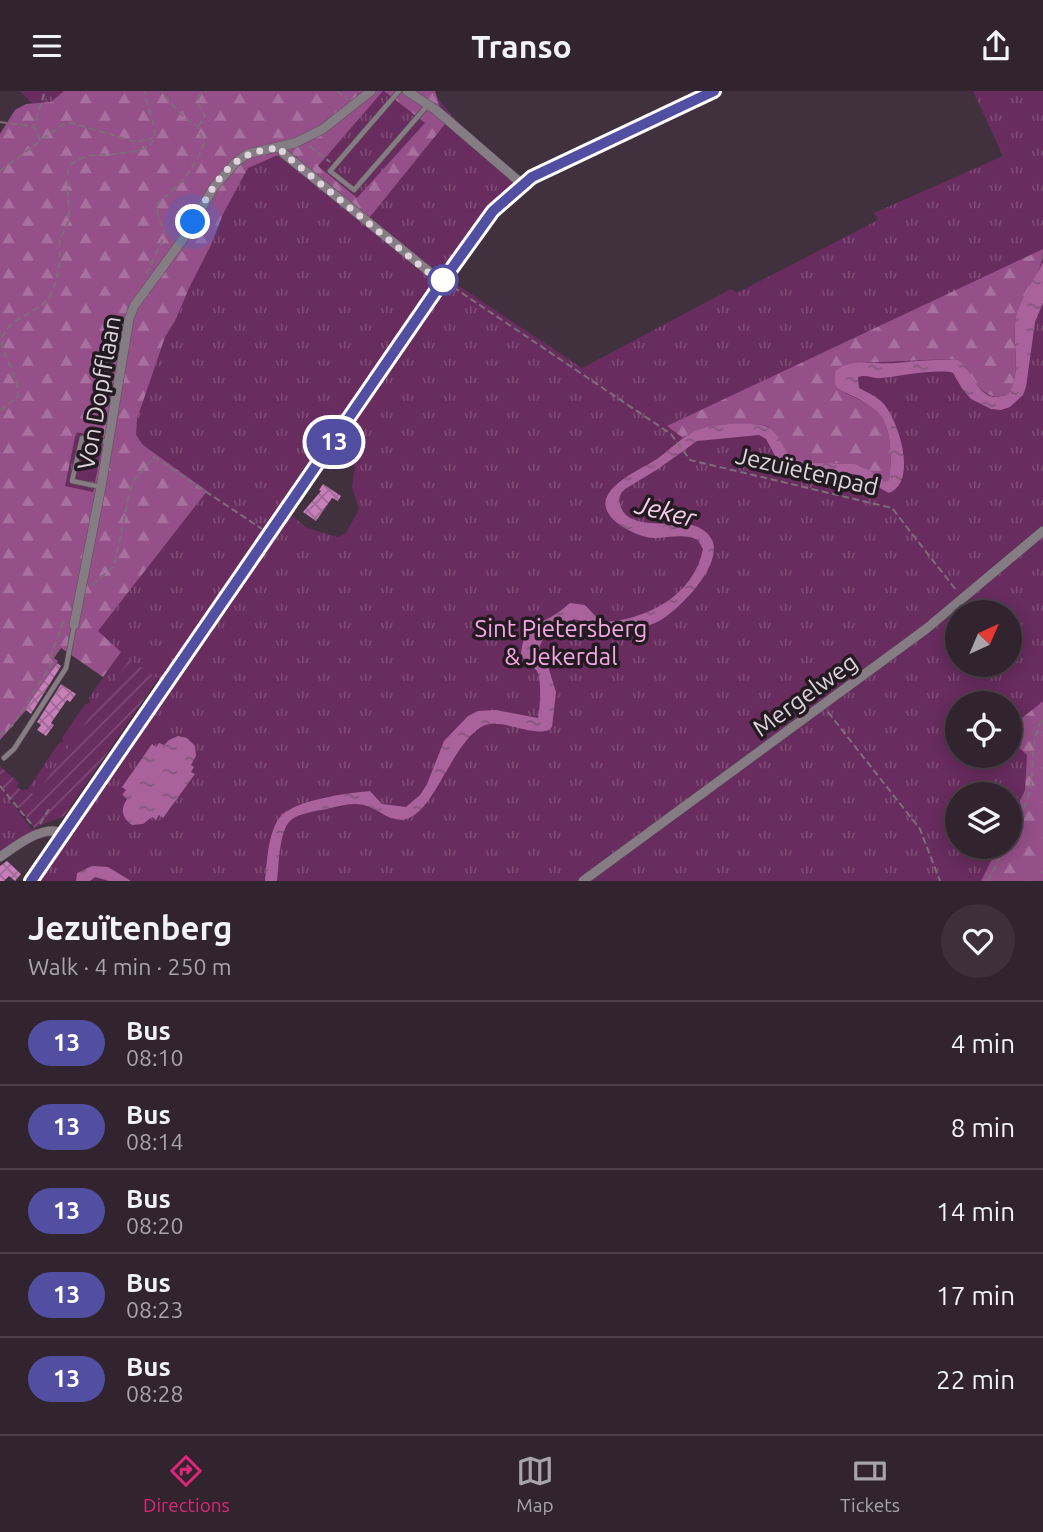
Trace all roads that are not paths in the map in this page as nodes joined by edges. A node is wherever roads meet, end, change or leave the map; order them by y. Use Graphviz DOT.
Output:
graph roads {
  1 [pos="371,91"];
  2 [pos="399,91"];
  3 [pos="407,91"];
  4 [pos="714,91"];
  5 [pos="429,104"];
  6 [pos="281,148"];
  7 [pos="522,184"];
  8 [pos="442,282"];
  9 [pos="109,442"];
  10 [pos="101,487"];
  11 [pos="1043,530"];
  12 [pos="75,625"];
  13 [pos="4,758"];
  14 [pos="64,835"];
  15 [pos="0,857"];
  16 [pos="32,881"];
  17 [pos="583,881"];
  1 -- 6 [label="street, Von Dopfflaan"];
  2 -- 5 [label="lane"];
  3 -- 5 [label="street"];
  4 -- 7 [label="main road"];
  5 -- 7 [label="street"];
  6 -- 8 [label="street"];
  6 -- 9 [label="street, Von Dopfflaan"];
  7 -- 8 [label="main road"];
  8 -- 14 [label="main road"];
  9 -- 10 [label="street, Von Dopfflaan"];
  9 -- 10 [label="lane"];
  10 -- 12 [label="street, Von Dopfflaan"];
  11 -- 17 [label="street, Mergelweg"];
  12 -- 13 [label="lane"];
  14 -- 15 [label="street"];
  14 -- 16 [label="main road"];
}
